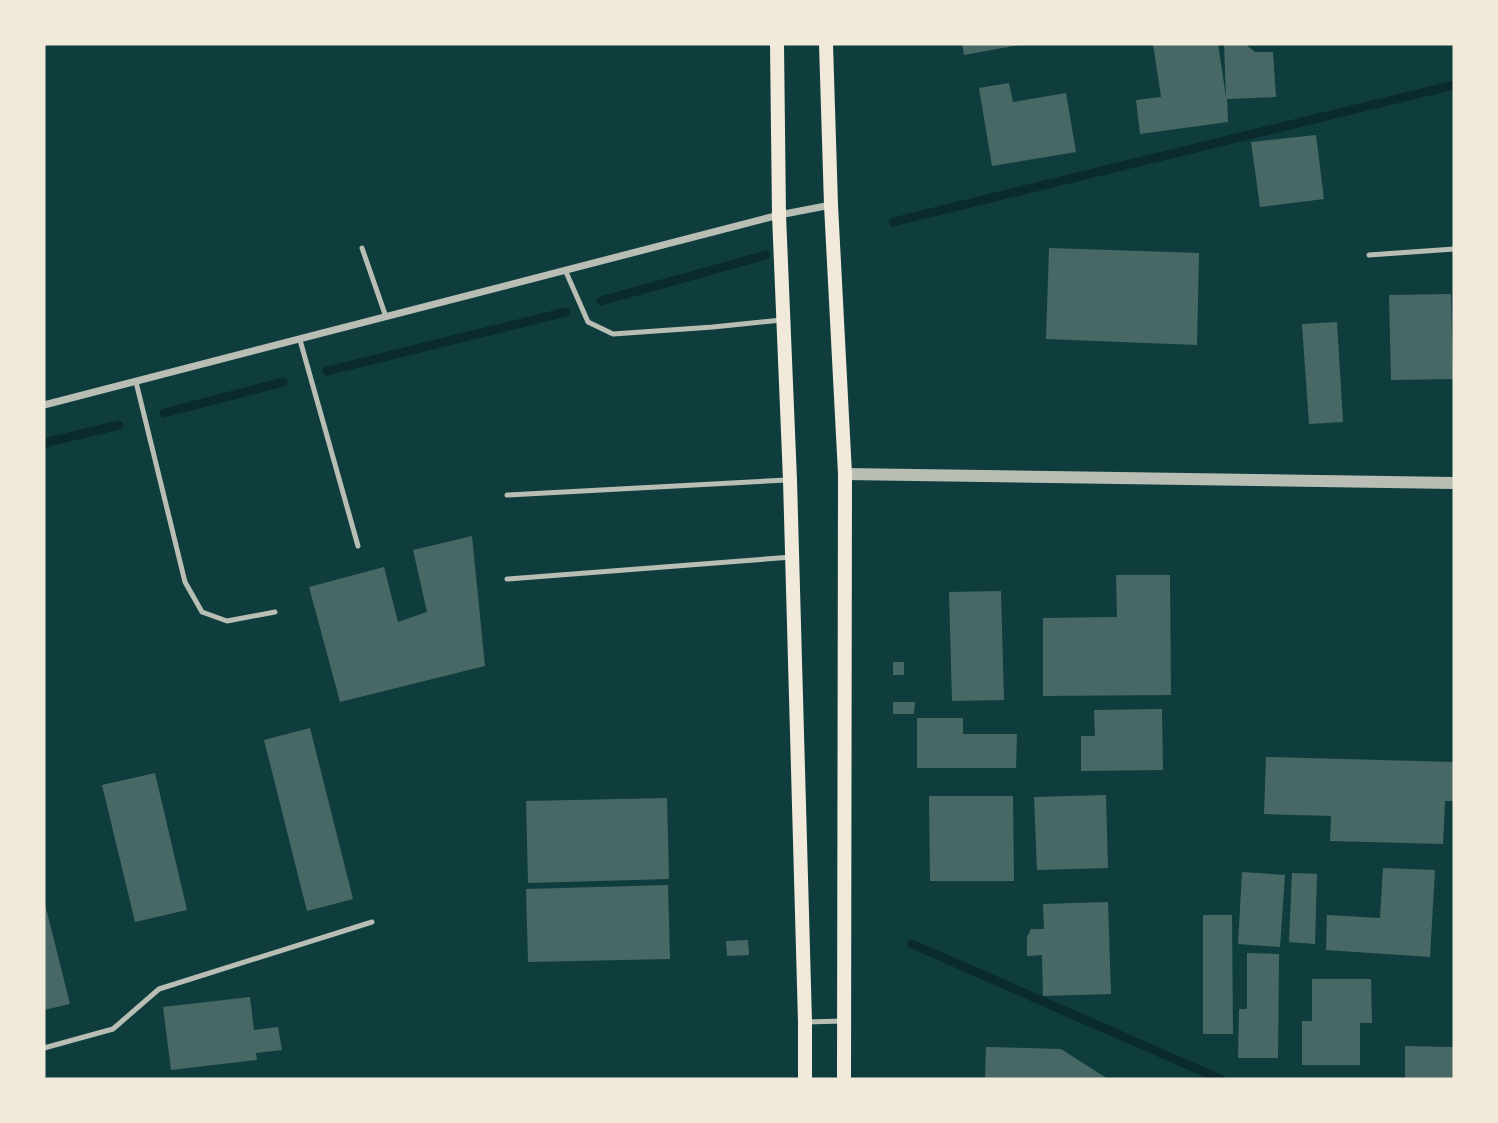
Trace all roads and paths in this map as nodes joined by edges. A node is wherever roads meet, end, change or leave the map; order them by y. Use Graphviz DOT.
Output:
graph roads {
  1 [pos="777,44"];
  2 [pos="826,44"];
  3 [pos="831,205"];
  4 [pos="779,215"];
  5 [pos="362,248"];
  6 [pos="1454,249"];
  7 [pos="1369,255"];
  8 [pos="566,272"];
  9 [pos="386,317"];
  10 [pos="783,320"];
  11 [pos="300,340"];
  12 [pos="136,382"];
  13 [pos="44,405"];
  14 [pos="845,474"];
  15 [pos="790,480"];
  16 [pos="1454,483"];
  17 [pos="507,495"];
  18 [pos="358,546"];
  19 [pos="792,557"];
  20 [pos="507,579"];
  21 [pos="275,612"];
  22 [pos="372,922"];
  23 [pos="844,1021"];
  24 [pos="805,1022"];
  25 [pos="44,1048"];
  26 [pos="805,1079"];
  27 [pos="844,1079"];
  1 -- 4 [label="main road"];
  2 -- 3 [label="main road"];
  3 -- 4 [label="street"];
  3 -- 14 [label="main road"];
  4 -- 8 [label="street"];
  4 -- 10 [label="main road"];
  5 -- 9 [label="lane"];
  6 -- 7 [label="lane"];
  8 -- 9 [label="street"];
  8 -- 10 [label="lane"];
  9 -- 11 [label="street"];
  10 -- 15 [label="main road"];
  11 -- 12 [label="street"];
  11 -- 18 [label="lane"];
  12 -- 13 [label="street"];
  12 -- 21 [label="lane"];
  14 -- 16 [label="street"];
  14 -- 23 [label="main road"];
  15 -- 17 [label="lane"];
  15 -- 19 [label="main road"];
  19 -- 20 [label="lane"];
  19 -- 24 [label="main road"];
  22 -- 25 [label="lane"];
  23 -- 24 [label="lane"];
  23 -- 27 [label="main road"];
  24 -- 26 [label="main road"];
}
